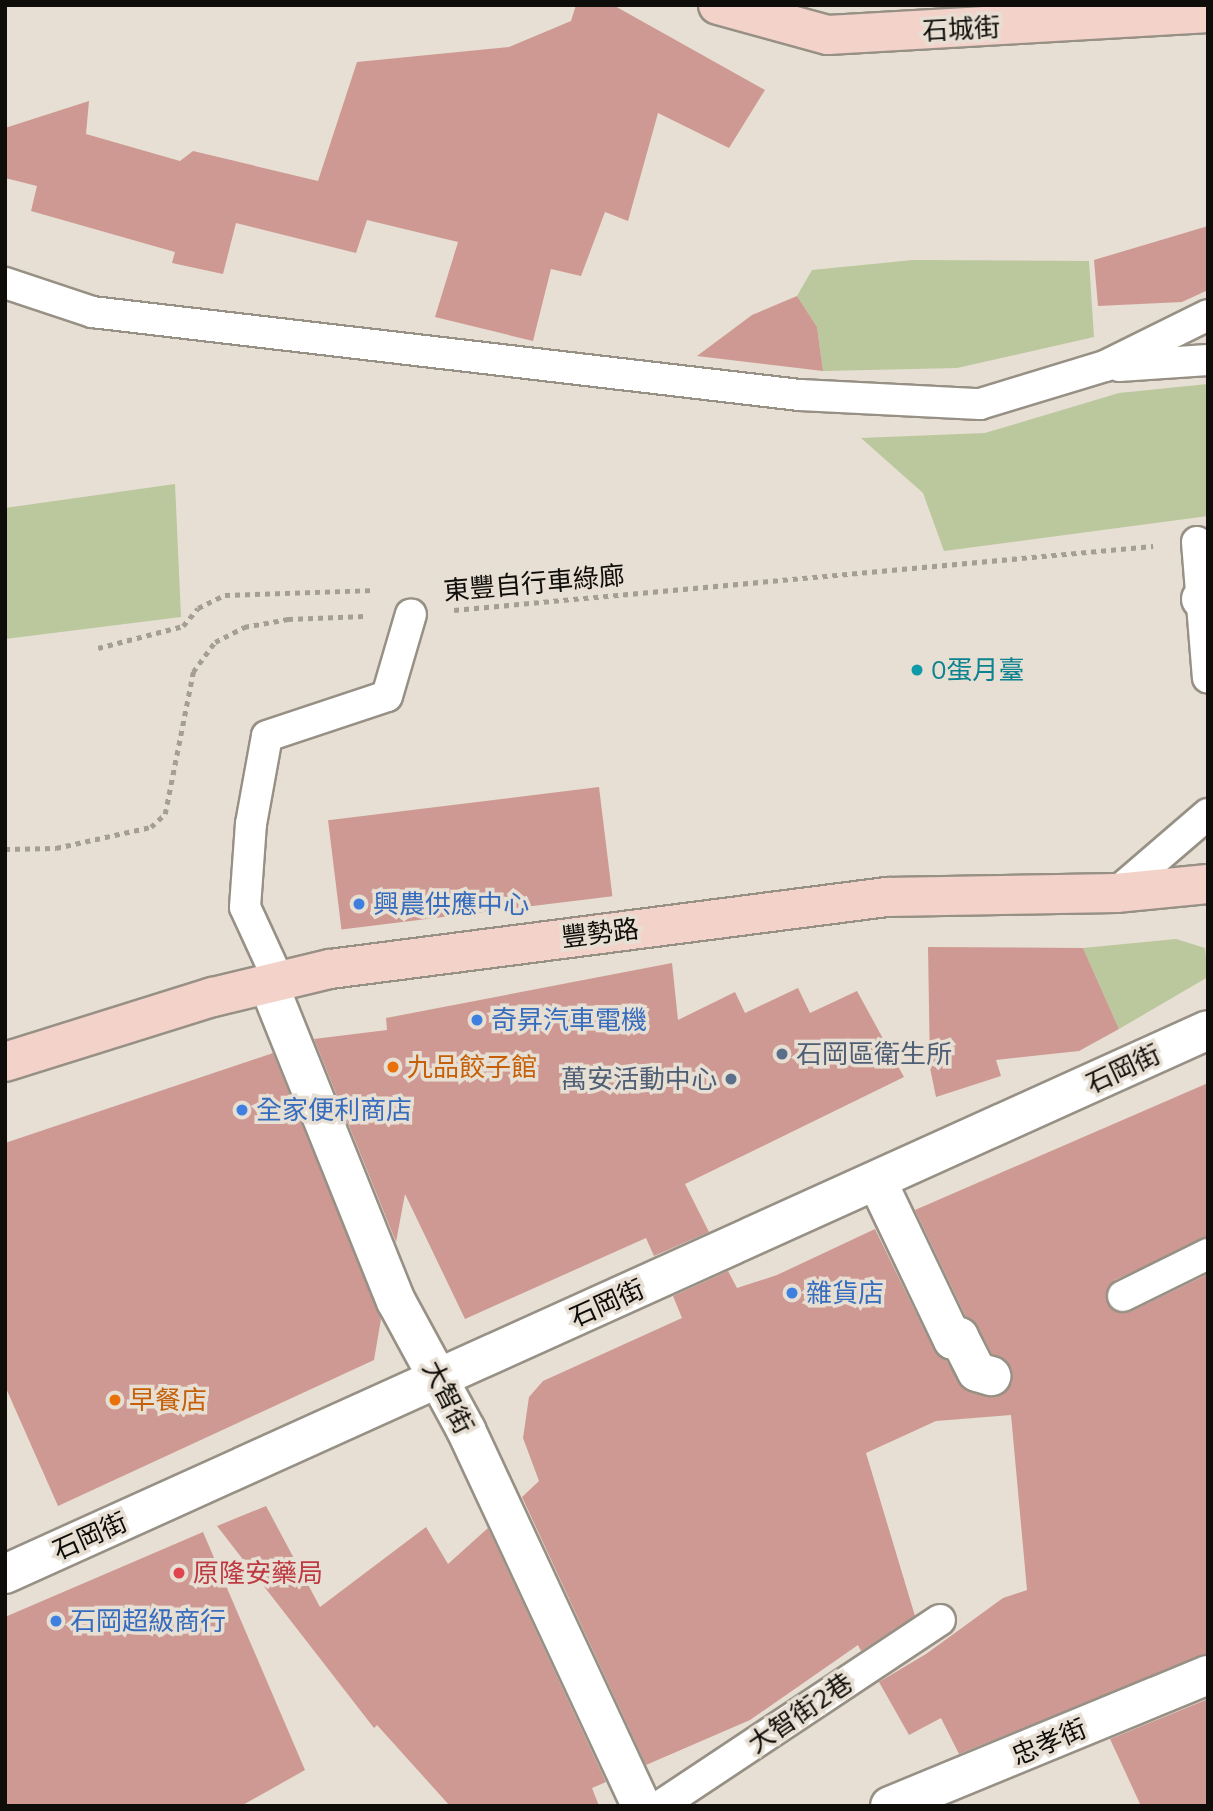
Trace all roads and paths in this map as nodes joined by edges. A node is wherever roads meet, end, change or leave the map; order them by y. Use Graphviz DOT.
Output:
graph roads {
  1 [pos="718,5"];
  2 [pos="1208,13"];
  3 [pos="5,283"];
  4 [pos="1208,314"];
  5 [pos="1208,360"];
  6 [pos="1105,366"];
  7 [pos="1197,542"];
  8 [pos="492,582"];
  9 [pos="438,586"];
  10 [pos="383,589"];
  11 [pos="1204,599"];
  12 [pos="411,614"];
  13 [pos="98,648"];
  14 [pos="1208,678"];
  15 [pos="1208,814"];
  16 [pos="5,849"];
  17 [pos="1208,884"];
  18 [pos="1116,893"];
  19 [pos="274,982"];
  20 [pos="1208,1030"];
  21 [pos="5,1062"];
  22 [pos="877,1181"];
  23 [pos="1208,1254"];
  24 [pos="1123,1296"];
  25 [pos="991,1376"];
  26 [pos="441,1380"];
  27 [pos="5,1574"];
  28 [pos="940,1620"];
  29 [pos="1208,1675"];
  30 [pos="641,1806"];
  31 [pos="660,1806"];
  32 [pos="890,1806"];
  1 -- 2 [label="street, 石城街"];
  3 -- 6 [label="lane"];
  4 -- 6 [label="lane"];
  5 -- 6 [label="lane"];
  7 -- 11 [label="lane"];
  7 -- 12 [label="path, 東豐自行車綠廊"];
  8 -- 9 [label="path"];
  10 -- 13 [label="path"];
  11 -- 14 [label="lane"];
  12 -- 16 [label="path, 東豐自行車綠廊"];
  12 -- 19 [label="lane"];
  15 -- 18 [label="lane"];
  17 -- 18 [label="street, 豐勢路"];
  18 -- 19 [label="street, 豐勢路"];
  19 -- 21 [label="street, 豐勢路"];
  19 -- 26 [label="street, 大智街"];
  20 -- 22 [label="street, 石岡街"];
  22 -- 25 [label="street"];
  22 -- 26 [label="street, 石岡街"];
  23 -- 24 [label="lane"];
  26 -- 27 [label="street, 石岡街"];
  26 -- 30 [label="street, 大智街"];
  28 -- 31 [label="lane, 大智街2巷"];
  29 -- 32 [label="street, 忠孝街"];
}
